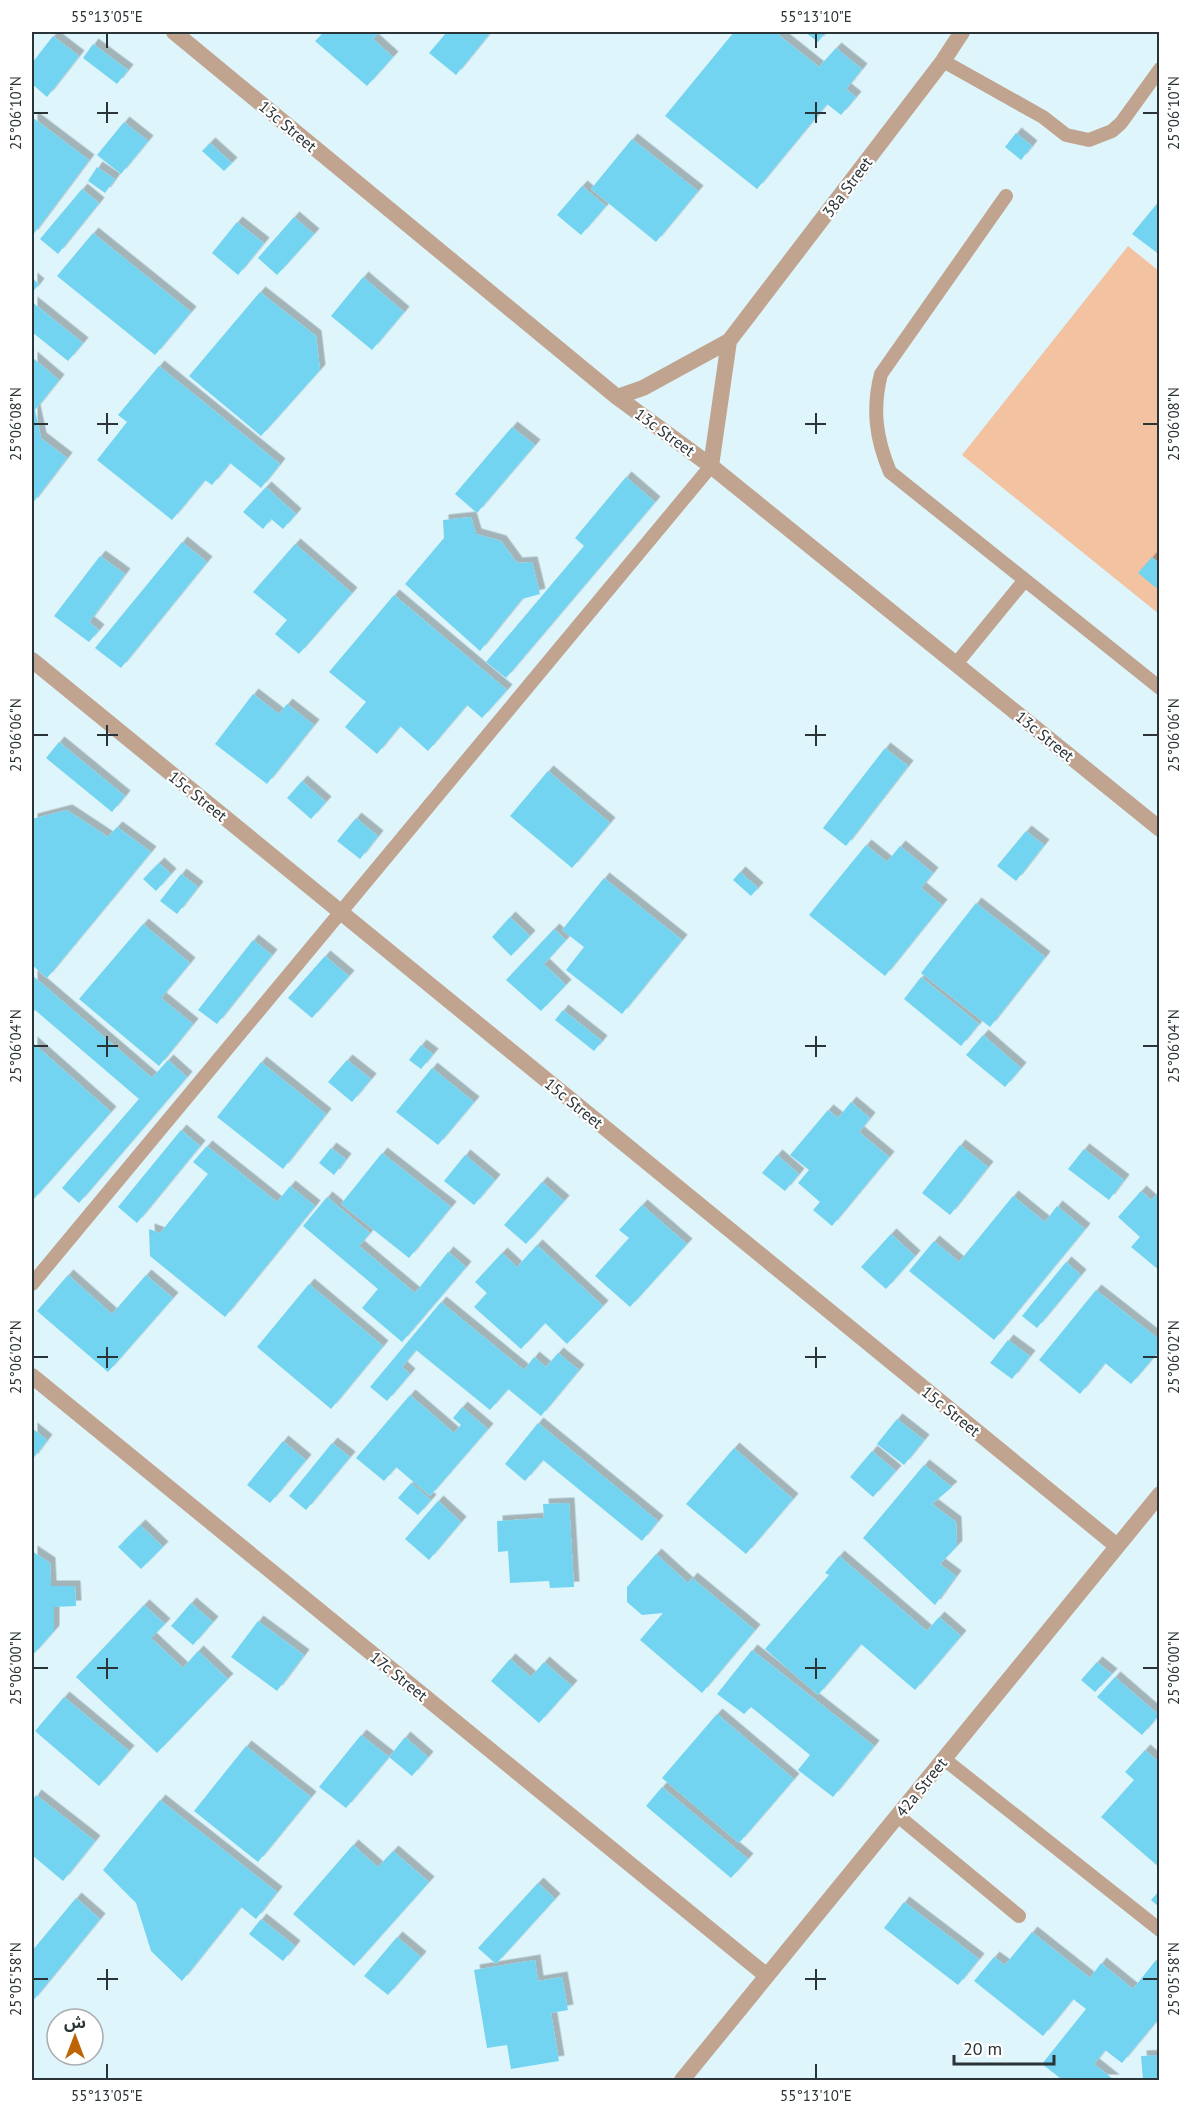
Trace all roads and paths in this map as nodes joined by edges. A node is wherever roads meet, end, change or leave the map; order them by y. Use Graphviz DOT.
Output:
graph roads {
  1 [pos="174,32"];
  2 [pos="962,32"];
  3 [pos="943,61"];
  4 [pos="1160,69"];
  5 [pos="1006,196"];
  6 [pos="729,341"];
  7 [pos="617,397"];
  8 [pos="711,466"];
  9 [pos="1024,581"];
  10 [pos="32,660"];
  11 [pos="956,664"];
  12 [pos="1160,688"];
  13 [pos="1160,829"];
  14 [pos="339,911"];
  15 [pos="32,1284"];
  16 [pos="32,1376"];
  17 [pos="1160,1494"];
  18 [pos="1117,1546"];
  19 [pos="944,1759"];
  20 [pos="898,1816"];
  21 [pos="1019,1916"];
  22 [pos="1160,1930"];
  23 [pos="767,1976"];
  24 [pos="682,2080"];
  1 -- 7 [label="street, 13c Street"];
  2 -- 3 [label="street, 38a Street"];
  3 -- 4 [label="lane"];
  3 -- 6 [label="street, 38a Street"];
  5 -- 9 [label="lane"];
  6 -- 7 [label="street, 38a Street"];
  6 -- 8 [label="street, 38a Street"];
  7 -- 8 [label="street, 13c Street"];
  8 -- 11 [label="street, 13c Street"];
  8 -- 14 [label="lane"];
  9 -- 11 [label="lane"];
  9 -- 12 [label="lane"];
  10 -- 14 [label="street, 15c Street"];
  11 -- 13 [label="street, 13c Street"];
  14 -- 15 [label="lane"];
  14 -- 18 [label="street, 15c Street"];
  16 -- 23 [label="street, 17c Street"];
  17 -- 18 [label="street, 42a Street"];
  18 -- 19 [label="street, 42a Street"];
  19 -- 20 [label="street, 42a Street"];
  19 -- 22 [label="lane"];
  20 -- 21 [label="lane"];
  20 -- 23 [label="street, 42a Street"];
  23 -- 24 [label="street, 42a Street"];
}
